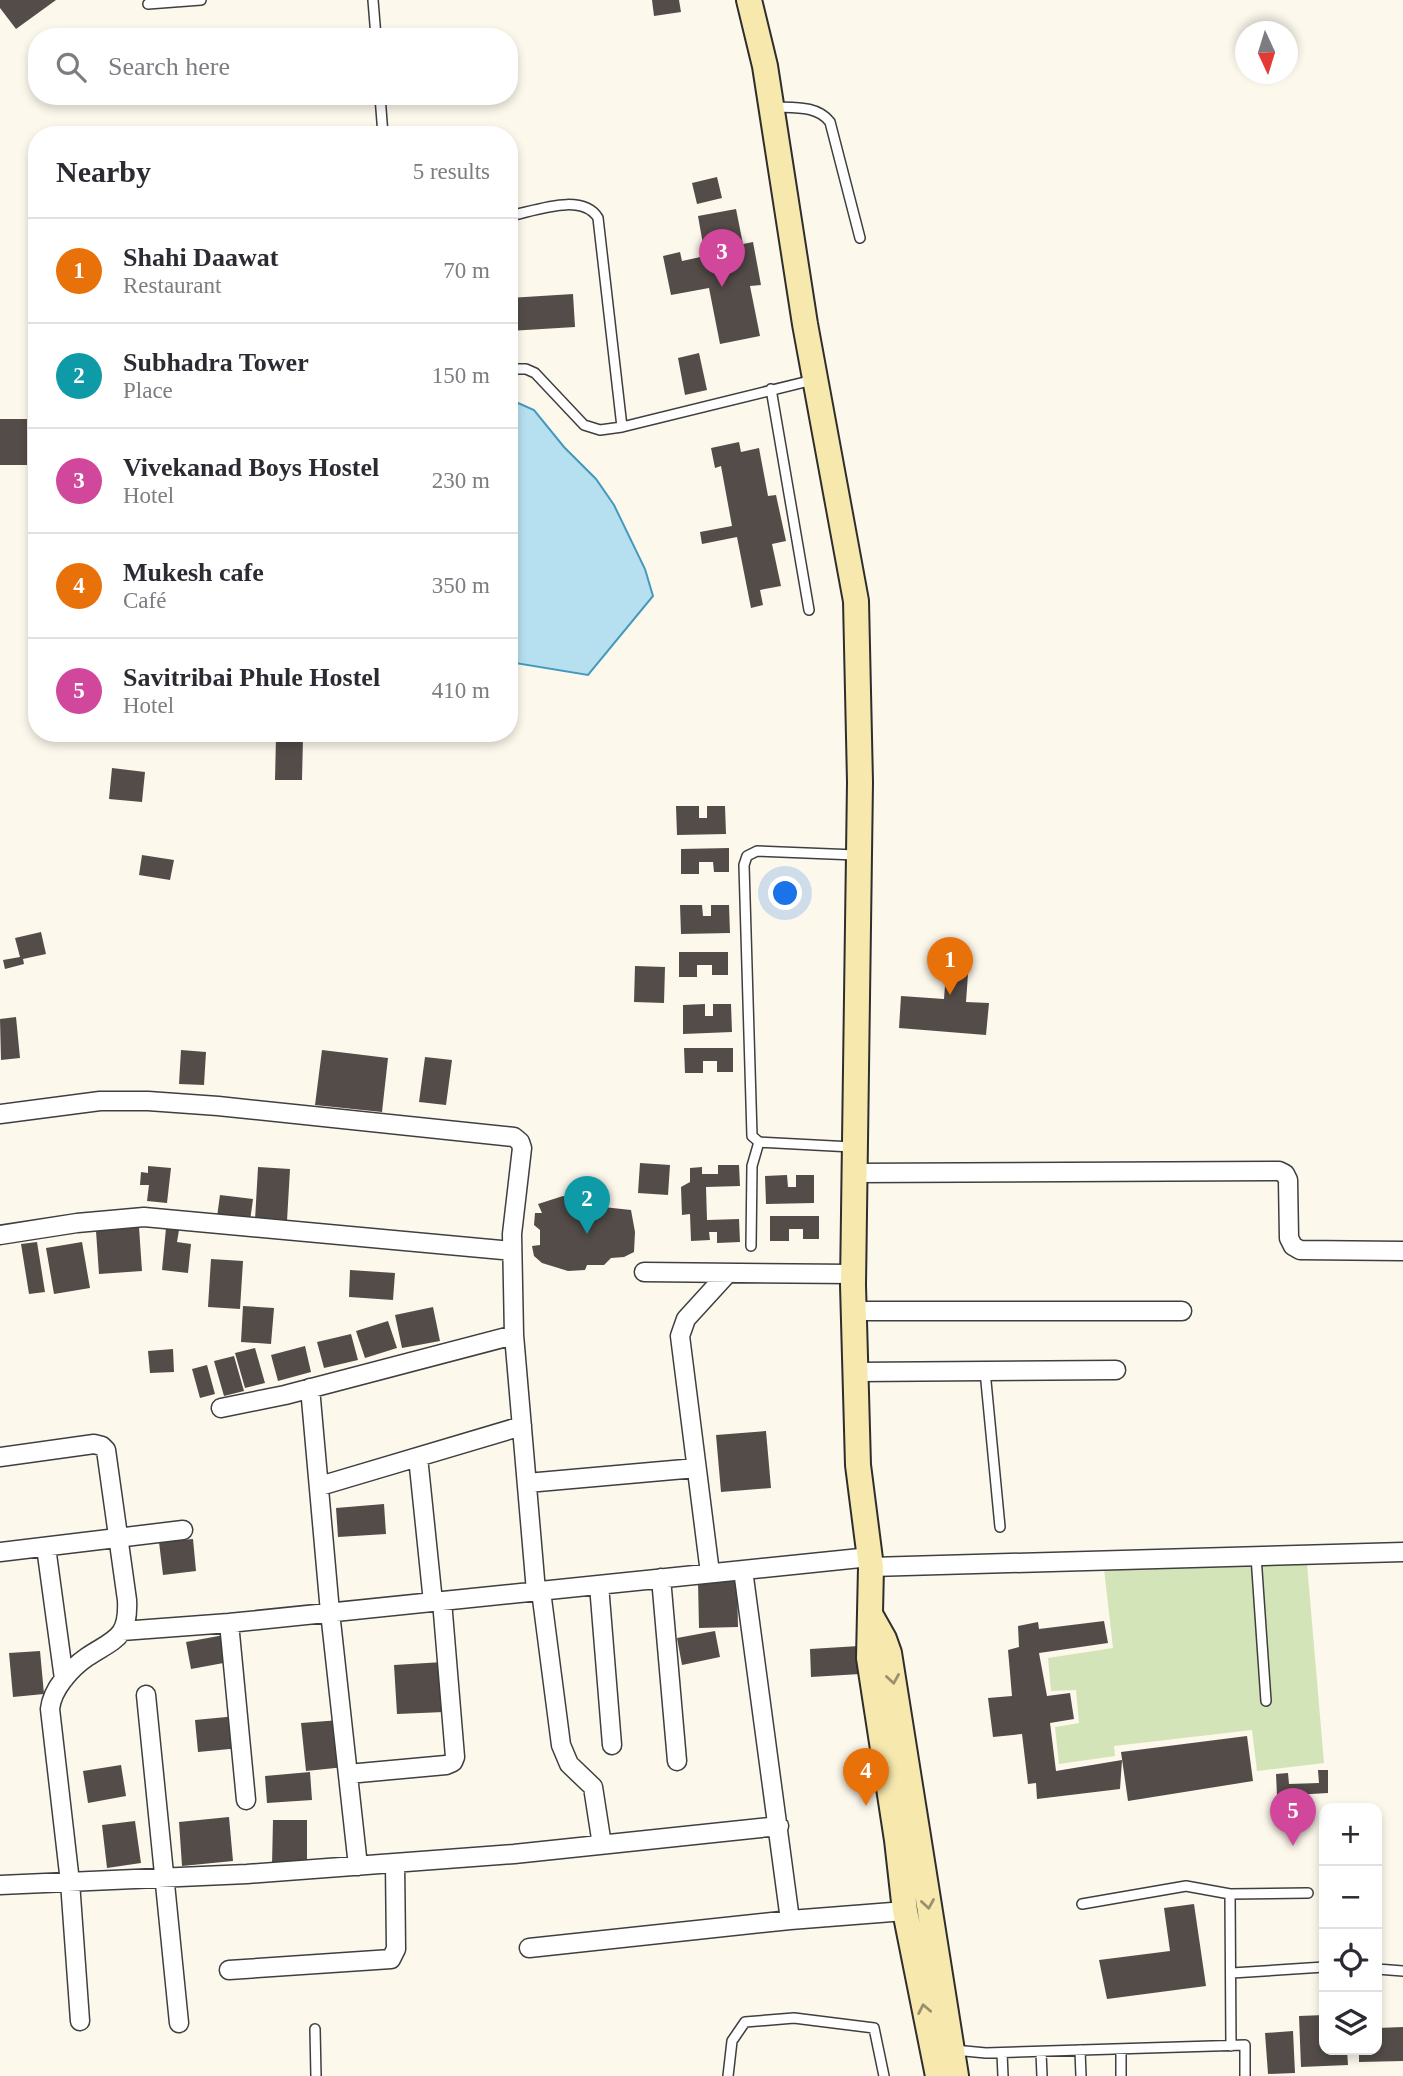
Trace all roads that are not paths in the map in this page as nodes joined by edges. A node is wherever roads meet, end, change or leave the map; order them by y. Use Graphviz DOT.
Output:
graph roads {
  1 [pos="201,0"];
  2 [pos="373,0"];
  3 [pos="749,0"];
  4 [pos="148,4"];
  5 [pos="375,28"];
  6 [pos="381,105"];
  7 [pos="771,107"];
  8 [pos="382,126"];
  9 [pos="518,214"];
  10 [pos="860,238"];
  11 [pos="518,369"];
  12 [pos="815,380"];
  13 [pos="771,389"];
  14 [pos="622,427"];
  15 [pos="809,610"];
  16 [pos="858,855"];
  17 [pos="0,1114"];
  18 [pos="758,1142"];
  19 [pos="854,1147"];
  20 [pos="854,1172"];
  21 [pos="0,1235"];
  22 [pos="751,1246"];
  23 [pos="512,1251"];
  24 [pos="1403,1251"];
  25 [pos="644,1272"];
  26 [pos="729,1273"];
  27 [pos="853,1273"];
  28 [pos="854,1311"];
  29 [pos="1182,1311"];
  30 [pos="514,1335"];
  31 [pos="1116,1370"];
  32 [pos="985,1371"];
  33 [pos="856,1372"];
  34 [pos="310,1388"];
  35 [pos="221,1408"];
  36 [pos="522,1426"];
  37 [pos="0,1457"];
  38 [pos="418,1457"];
  39 [pos="696,1468"];
  40 [pos="527,1483"];
  41 [pos="320,1486"];
  42 [pos="1000,1527"];
  43 [pos="183,1530"];
  44 [pos="118,1539"];
  45 [pos="46,1547"];
  46 [pos="0,1552"];
  47 [pos="1403,1552"];
  48 [pos="1256,1556"];
  49 [pos="871,1562"];
  50 [pos="743,1570"];
  51 [pos="710,1573"];
  52 [pos="661,1578"];
  53 [pos="599,1585"];
  54 [pos="539,1591"];
  55 [pos="438,1601"];
  56 [pos="330,1612"];
  57 [pos="871,1615"];
  58 [pos="229,1623"];
  59 [pos="122,1631"];
  60 [pos="64,1679"];
  61 [pos="146,1695"];
  62 [pos="1266,1701"];
  63 [pos="612,1745"];
  64 [pos="677,1761"];
  65 [pos="348,1774"];
  66 [pos="246,1800"];
  67 [pos="779,1826"];
  68 [pos="602,1845"];
  69 [pos="395,1863"];
  70 [pos="358,1866"];
  71 [pos="163,1878"];
  72 [pos="70,1882"];
  73 [pos="0,1885"];
  74 [pos="1308,1893"];
  75 [pos="1230,1894"];
  76 [pos="1082,1904"];
  77 [pos="905,1911"];
  78 [pos="790,1920"];
  79 [pos="529,1948"];
  80 [pos="1319,1967"];
  81 [pos="1382,1969"];
  82 [pos="229,1970"];
  83 [pos="1403,1971"];
  84 [pos="1232,1973"];
  85 [pos="80,2021"];
  86 [pos="179,2023"];
  87 [pos="315,2029"];
  88 [pos="1231,2046"];
  89 [pos="942,2049"];
  90 [pos="1121,2049"];
  91 [pos="1080,2050"];
  92 [pos="1041,2052"];
  93 [pos="1002,2053"];
  94 [pos="316,2076"];
  95 [pos="728,2076"];
  96 [pos="884,2076"];
  97 [pos="938,2076"];
  98 [pos="956,2076"];
  99 [pos="1003,2076"];
  100 [pos="1042,2076"];
  101 [pos="1081,2076"];
  102 [pos="1121,2076"];
  103 [pos="1245,2076"];
  1 -- 4 [label="lane"];
  2 -- 5 [label="lane"];
  3 -- 7 [label="street"];
  6 -- 8 [label="lane"];
  7 -- 10 [label="lane"];
  7 -- 12 [label="street"];
  9 -- 14 [label="lane"];
  11 -- 14 [label="lane"];
  12 -- 13 [label="lane"];
  12 -- 16 [label="street"];
  13 -- 14 [label="lane"];
  13 -- 15 [label="lane"];
  16 -- 18 [label="lane"];
  16 -- 19 [label="street"];
  17 -- 23 [label="street"];
  18 -- 19 [label="lane"];
  18 -- 22 [label="lane"];
  19 -- 20 [label="street"];
  20 -- 24 [label="street"];
  20 -- 27 [label="street"];
  21 -- 23 [label="street"];
  23 -- 30 [label="street"];
  25 -- 26 [label="street"];
  26 -- 27 [label="street"];
  26 -- 39 [label="street"];
  27 -- 28 [label="street"];
  28 -- 29 [label="street"];
  28 -- 33 [label="street"];
  30 -- 34 [label="street"];
  30 -- 36 [label="street"];
  31 -- 32 [label="street"];
  32 -- 33 [label="street"];
  32 -- 42 [label="lane"];
  33 -- 49 [label="street"];
  34 -- 35 [label="street"];
  34 -- 41 [label="street"];
  36 -- 38 [label="street"];
  36 -- 40 [label="street"];
  37 -- 44 [label="street"];
  38 -- 41 [label="street"];
  38 -- 55 [label="street"];
  39 -- 40 [label="street"];
  39 -- 51 [label="street"];
  40 -- 54 [label="street"];
  41 -- 56 [label="street"];
  43 -- 44 [label="street"];
  44 -- 45 [label="street"];
  44 -- 59 [label="street"];
  45 -- 46 [label="street"];
  45 -- 60 [label="street"];
  47 -- 48 [label="street"];
  48 -- 49 [label="street"];
  48 -- 62 [label="lane"];
  49 -- 50 [label="street"];
  49 -- 57 [label="street"];
  50 -- 51 [label="street"];
  50 -- 67 [label="street"];
  51 -- 52 [label="street"];
  52 -- 53 [label="street"];
  52 -- 64 [label="street"];
  53 -- 54 [label="street"];
  53 -- 63 [label="street"];
  54 -- 55 [label="street"];
  54 -- 68 [label="street"];
  55 -- 56 [label="street"];
  55 -- 65 [label="street"];
  56 -- 58 [label="street"];
  56 -- 65 [label="street"];
  57 -- 77 [label="street"];
  57 -- 89 [label="street, one-way"];
  58 -- 59 [label="street"];
  58 -- 66 [label="street"];
  59 -- 60 [label="street"];
  60 -- 72 [label="street"];
  61 -- 71 [label="street"];
  65 -- 70 [label="street"];
  67 -- 68 [label="street"];
  67 -- 78 [label="street"];
  68 -- 69 [label="street"];
  69 -- 70 [label="street"];
  69 -- 82 [label="street"];
  70 -- 71 [label="street"];
  71 -- 72 [label="street"];
  71 -- 86 [label="street"];
  72 -- 73 [label="street"];
  72 -- 85 [label="street"];
  74 -- 75 [label="lane"];
  75 -- 76 [label="lane"];
  75 -- 84 [label="lane"];
  77 -- 78 [label="street"];
  89 -- 77 [label="street, one-way"];
  78 -- 79 [label="street"];
  80 -- 84 [label="lane"];
  81 -- 83 [label="lane"];
  84 -- 88 [label="lane"];
  87 -- 94 [label="lane"];
  88 -- 90 [label="lane"];
  88 -- 103 [label="lane"];
  89 -- 93 [label="lane"];
  89 -- 97 [label="street"];
  89 -- 98 [label="street"];
  90 -- 91 [label="lane"];
  90 -- 102 [label="lane"];
  91 -- 92 [label="lane"];
  91 -- 101 [label="lane"];
  92 -- 93 [label="lane"];
  92 -- 100 [label="lane"];
  93 -- 99 [label="lane"];
  95 -- 96 [label="lane"];
}
